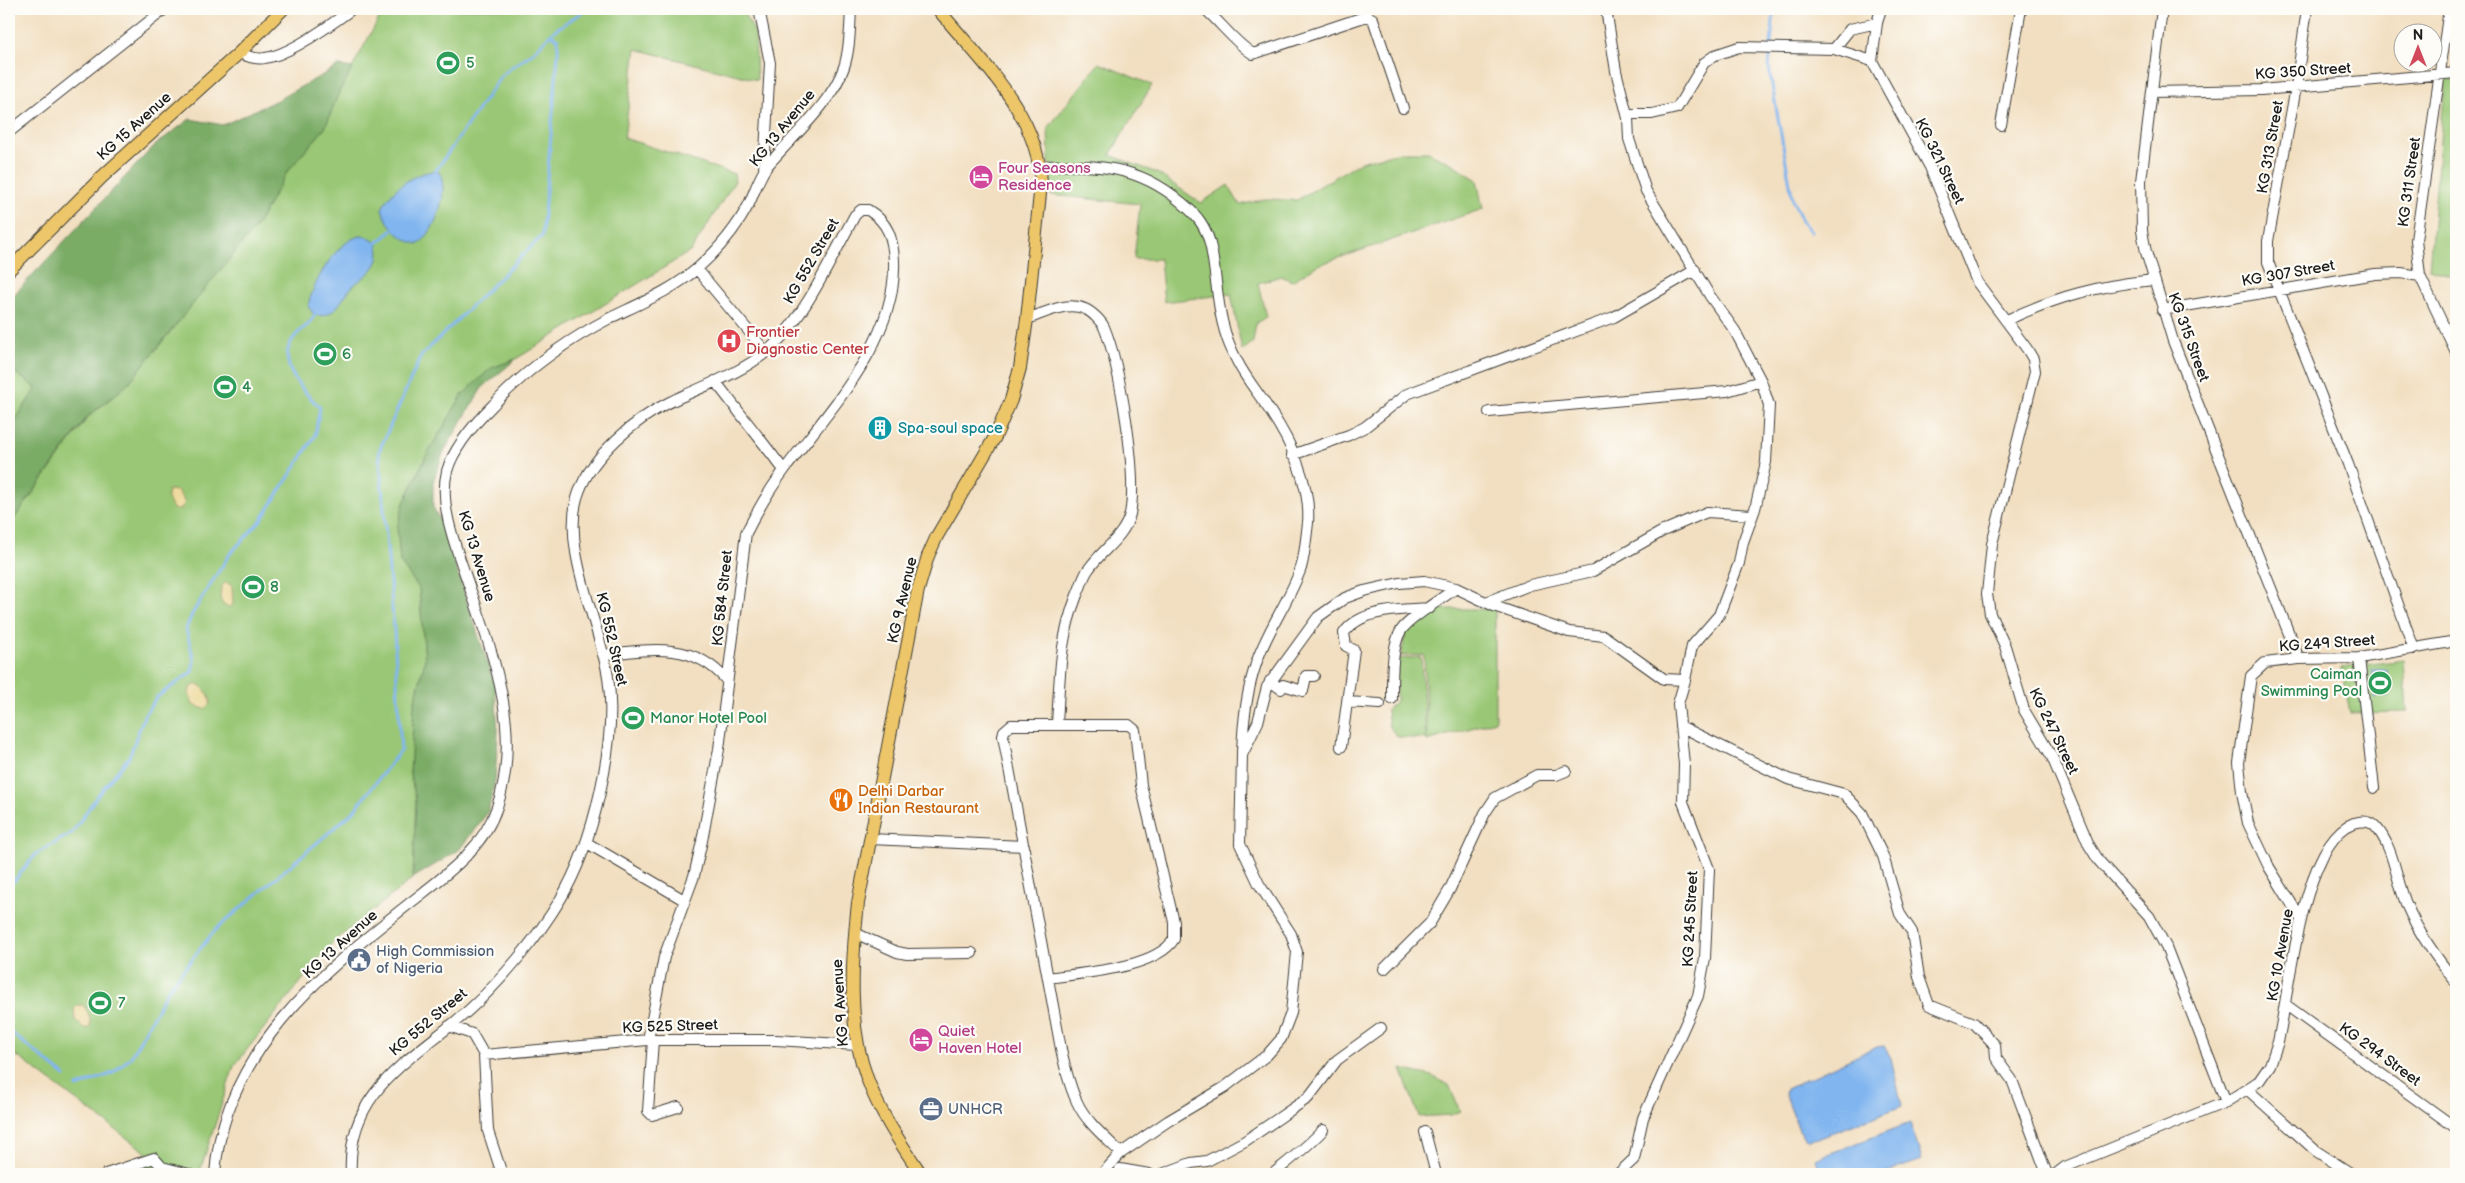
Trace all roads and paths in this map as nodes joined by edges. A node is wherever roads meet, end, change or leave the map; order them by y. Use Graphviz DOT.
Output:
graph roads {
  1 [pos="165,9"];
  2 [pos="283,9"];
  3 [pos="352,9"];
  4 [pos="759,9"];
  5 [pos="851,9"];
  6 [pos="938,9"];
  7 [pos="1205,9"];
  8 [pos="1606,9"];
  9 [pos="1881,9"];
  10 [pos="2022,9"];
  11 [pos="2162,9"];
  12 [pos="2307,9"];
  13 [pos="2449,9"];
  14 [pos="1877,23"];
  15 [pos="1834,49"];
  16 [pos="239,53"];
  17 [pos="1872,61"];
  18 [pos="2456,73"];
  19 [pos="2440,74"];
  20 [pos="2296,87"];
  21 [pos="2152,92"];
  22 [pos="1403,108"];
  23 [pos="1627,114"];
  24 [pos="2001,125"];
  25 [pos="9,132"];
  26 [pos="1040,166"];
  27 [pos="764,170"];
  28 [pos="861,210"];
  29 [pos="698,268"];
  30 [pos="9,270"];
  31 [pos="1695,270"];
  32 [pos="2420,276"];
  33 [pos="2153,280"];
  34 [pos="2278,290"];
  35 [pos="2162,310"];
  36 [pos="1027,319"];
  37 [pos="2007,320"];
  38 [pos="766,352"];
  39 [pos="2456,352"];
  40 [pos="715,381"];
  41 [pos="1761,381"];
  42 [pos="1488,412"];
  43 [pos="1292,454"];
  44 [pos="784,470"];
  45 [pos="1752,515"];
  46 [pos="1456,588"];
  47 [pos="1486,602"];
  48 [pos="1430,608"];
  49 [pos="2456,641"];
  50 [pos="2414,648"];
  51 [pos="603,655"];
  52 [pos="2359,658"];
  53 [pos="2299,659"];
  54 [pos="1314,676"];
  55 [pos="1685,680"];
  56 [pos="727,681"];
  57 [pos="1270,681"];
  58 [pos="1392,699"];
  59 [pos="1348,702"];
  60 [pos="1380,704"];
  61 [pos="1057,724"];
  62 [pos="1680,726"];
  63 [pos="1341,747"];
  64 [pos="1242,755"];
  65 [pos="1566,771"];
  66 [pos="2374,788"];
  67 [pos="870,839"];
  68 [pos="587,842"];
  69 [pos="1024,846"];
  70 [pos="684,900"];
  71 [pos="2301,919"];
  72 [pos="855,933"];
  73 [pos="972,953"];
  74 [pos="1384,969"];
  75 [pos="1048,978"];
  76 [pos="2456,982"];
  77 [pos="2286,1006"];
  78 [pos="449,1026"];
  79 [pos="1381,1028"];
  80 [pos="651,1040"];
  81 [pos="857,1045"];
  82 [pos="484,1055"];
  83 [pos="2247,1089"];
  84 [pos="2226,1102"];
  85 [pos="678,1107"];
  86 [pos="2456,1128"];
  87 [pos="1323,1130"];
  88 [pos="1425,1132"];
  89 [pos="1121,1153"];
  90 [pos="1120,1169"];
  91 [pos="106,1174"];
  92 [pos="189,1174"];
  93 [pos="215,1174"];
  94 [pos="351,1174"];
  95 [pos="502,1174"];
  96 [pos="921,1174"];
  97 [pos="1102,1174"];
  98 [pos="1149,1174"];
  99 [pos="1162,1174"];
  100 [pos="1274,1174"];
  101 [pos="1436,1174"];
  102 [pos="1618,1174"];
  103 [pos="2047,1174"];
  104 [pos="2056,1174"];
  105 [pos="2352,1174"];
  1 -- 25 [label="street"];
  2 -- 16 [label="main road, KG 15 Avenue"];
  3 -- 16 [label="street"];
  4 -- 27 [label="street"];
  5 -- 27 [label="street, KG 13 Avenue"];
  6 -- 26 [label="main road, KG 9 Avenue"];
  7 -- 22 [label="street"];
  8 -- 23 [label="street, KG 245 Street"];
  9 -- 14 [label="street"];
  10 -- 24 [label="street"];
  11 -- 21 [label="street, KG 315 Street"];
  12 -- 20 [label="street, KG 313 Street"];
  13 -- 19 [label="street, KG 311 Street"];
  14 -- 15 [label="street"];
  14 -- 17 [label="street"];
  15 -- 17 [label="street"];
  15 -- 23 [label="street"];
  16 -- 30 [label="main road, KG 15 Avenue"];
  17 -- 37 [label="street, KG 321 Street"];
  18 -- 19 [label="street, KG 350 Street"];
  19 -- 20 [label="street, KG 350 Street"];
  19 -- 32 [label="street, KG 311 Street"];
  20 -- 21 [label="street, KG 350 Street"];
  20 -- 34 [label="street, KG 313 Street"];
  21 -- 33 [label="street, KG 315 Street"];
  23 -- 31 [label="street, KG 245 Street"];
  26 -- 36 [label="main road, KG 9 Avenue"];
  26 -- 43 [label="street"];
  27 -- 29 [label="street, KG 13 Avenue"];
  28 -- 38 [label="street, KG 552 Street"];
  28 -- 44 [label="street, KG 584 Street"];
  29 -- 38 [label="street"];
  29 -- 93 [label="street, KG 13 Avenue"];
  31 -- 41 [label="street, KG 245 Street"];
  31 -- 43 [label="street"];
  32 -- 34 [label="street, KG 307 Street"];
  32 -- 39 [label="street, KG 311 Street"];
  33 -- 35 [label="street, KG 315 Street"];
  33 -- 37 [label="street"];
  34 -- 35 [label="street, KG 307 Street"];
  34 -- 50 [label="street, KG 313 Street"];
  35 -- 53 [label="street, KG 315 Street"];
  36 -- 61 [label="street"];
  36 -- 67 [label="main road, KG 9 Avenue"];
  37 -- 84 [label="street, KG 247 Street"];
  38 -- 40 [label="street, KG 552 Street"];
  40 -- 44 [label="street"];
  40 -- 51 [label="street, KG 552 Street"];
  41 -- 42 [label="street"];
  41 -- 45 [label="street, KG 245 Street"];
  43 -- 64 [label="street"];
  44 -- 56 [label="street, KG 584 Street"];
  45 -- 47 [label="street"];
  45 -- 55 [label="street, KG 245 Street"];
  46 -- 47 [label="street"];
  46 -- 48 [label="street"];
  46 -- 57 [label="street"];
  47 -- 55 [label="street"];
  48 -- 58 [label="street"];
  48 -- 59 [label="street"];
  49 -- 50 [label="street, KG 249 Street"];
  50 -- 52 [label="street, KG 249 Street"];
  51 -- 56 [label="street"];
  51 -- 68 [label="street, KG 552 Street"];
  52 -- 53 [label="street, KG 249 Street"];
  52 -- 66 [label="street"];
  53 -- 71 [label="street, KG 249 Street"];
  54 -- 57 [label="street"];
  55 -- 62 [label="street, KG 245 Street"];
  56 -- 70 [label="street, KG 584 Street"];
  57 -- 64 [label="street"];
  59 -- 60 [label="street"];
  59 -- 63 [label="street"];
  61 -- 69 [label="street"];
  61 -- 75 [label="street"];
  62 -- 102 [label="street, KG 245 Street"];
  62 -- 103 [label="street"];
  64 -- 89 [label="street"];
  65 -- 74 [label="street"];
  67 -- 69 [label="street"];
  67 -- 72 [label="main road, KG 9 Avenue"];
  68 -- 70 [label="street"];
  68 -- 78 [label="street, KG 552 Street"];
  69 -- 75 [label="street"];
  70 -- 80 [label="street, KG 584 Street"];
  71 -- 76 [label="street, KG 10 Avenue"];
  71 -- 77 [label="street, KG 10 Avenue"];
  72 -- 73 [label="street"];
  72 -- 81 [label="main road, KG 9 Avenue"];
  75 -- 89 [label="street"];
  77 -- 83 [label="street, KG 10 Avenue"];
  77 -- 86 [label="street, KG 294 Street"];
  78 -- 82 [label="street"];
  78 -- 94 [label="street, KG 552 Street"];
  79 -- 99 [label="street"];
  80 -- 81 [label="street, KG 525 Street"];
  80 -- 82 [label="street, KG 525 Street"];
  80 -- 85 [label="street, KG 584 Street"];
  81 -- 96 [label="main road, KG 9 Avenue"];
  82 -- 95 [label="street"];
  83 -- 84 [label="street, KG 10 Avenue"];
  83 -- 105 [label="street"];
  84 -- 104 [label="street, KG 10 Avenue"];
  87 -- 100 [label="street"];
  88 -- 101 [label="street"];
  89 -- 97 [label="street"];
  90 -- 98 [label="street"];
  91 -- 92 [label="street"];
}
